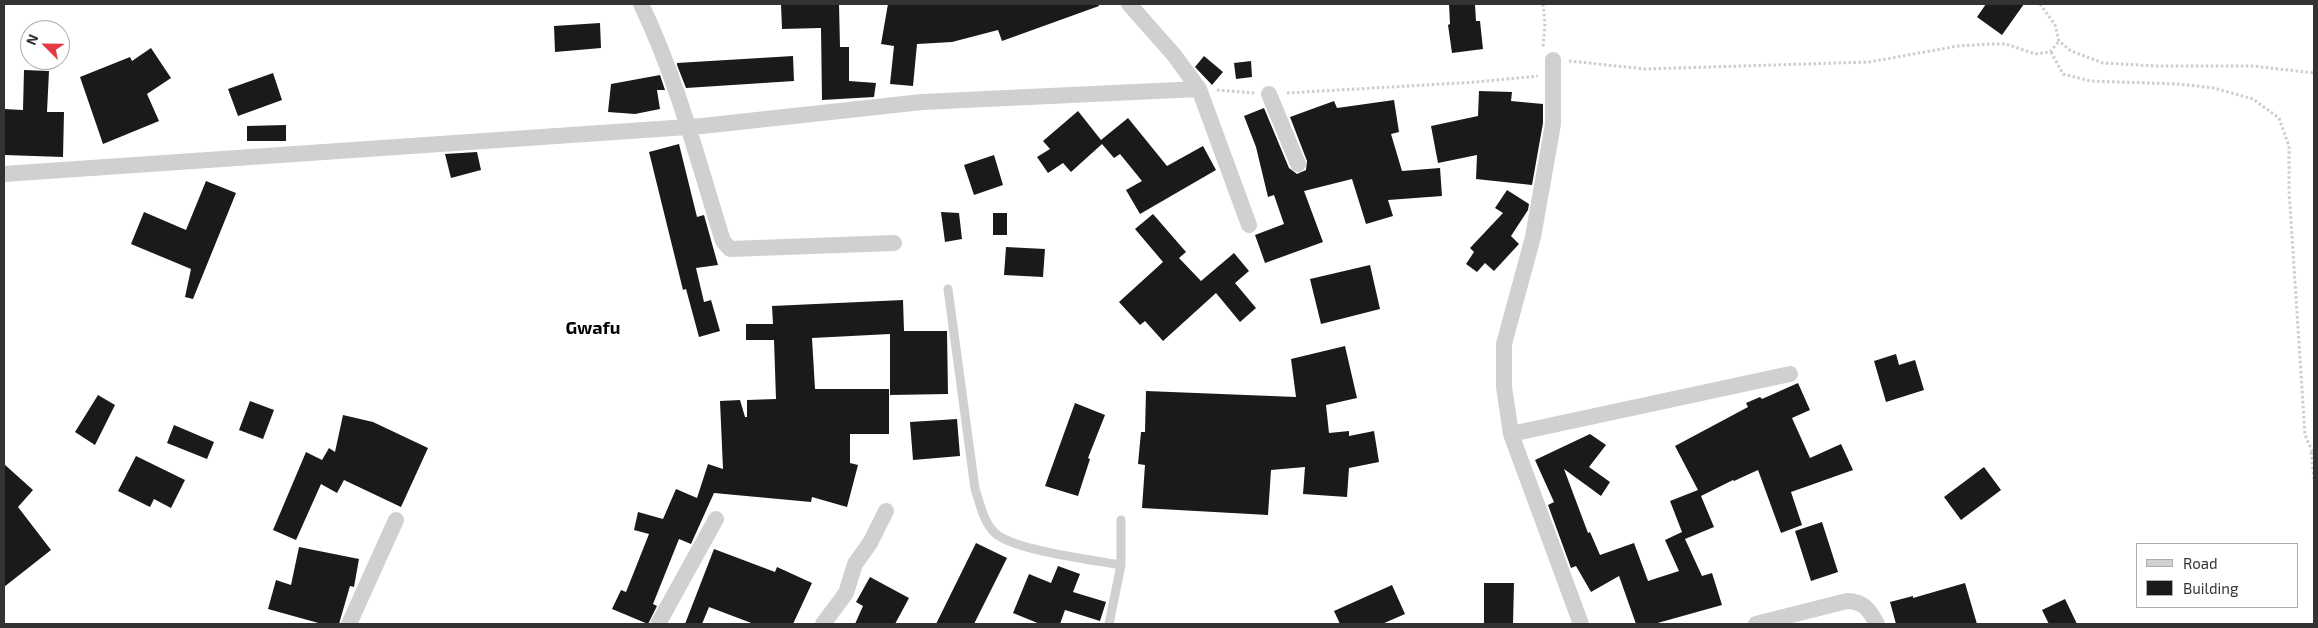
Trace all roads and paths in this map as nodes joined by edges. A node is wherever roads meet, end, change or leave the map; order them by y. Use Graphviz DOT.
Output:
graph roads {
  1 [pos="641,4"];
  2 [pos="1129,4"];
  3 [pos="1543,4"];
  4 [pos="2040,4"];
  5 [pos="2059,41"];
  6 [pos="2050,52"];
  7 [pos="1548,55"];
  8 [pos="2314,73"];
  9 [pos="1199,89"];
  10 [pos="1269,94"];
  11 [pos="688,127"];
  12 [pos="1298,164"];
  13 [pos="4,174"];
  14 [pos="1248,225"];
  15 [pos="894,243"];
  16 [pos="948,289"];
  17 [pos="1790,374"];
  18 [pos="1511,434"];
  19 [pos="2313,454"];
  20 [pos="2314,479"];
  21 [pos="886,511"];
  22 [pos="716,518"];
  23 [pos="396,520"];
  24 [pos="1121,520"];
  25 [pos="1120,566"];
  26 [pos="349,624"];
  27 [pos="658,624"];
  28 [pos="824,624"];
  29 [pos="1109,624"];
  30 [pos="1581,624"];
  31 [pos="1756,624"];
  32 [pos="1878,624"];
  1 -- 11 [label="street"];
  2 -- 9 [label="street"];
  3 -- 7 [label="path"];
  4 -- 5 [label="path"];
  5 -- 6 [label="path"];
  5 -- 8 [label="path"];
  6 -- 7 [label="path"];
  6 -- 19 [label="path"];
  7 -- 10 [label="path"];
  7 -- 18 [label="street"];
  9 -- 10 [label="path"];
  9 -- 11 [label="street"];
  9 -- 14 [label="street"];
  10 -- 12 [label="street"];
  11 -- 13 [label="street"];
  11 -- 15 [label="street"];
  16 -- 25 [label="lane"];
  17 -- 18 [label="street"];
  18 -- 30 [label="street"];
  19 -- 20 [label="path"];
  21 -- 28 [label="street"];
  22 -- 27 [label="street"];
  23 -- 26 [label="street"];
  24 -- 25 [label="lane"];
  25 -- 29 [label="lane"];
  31 -- 32 [label="street"];
}
